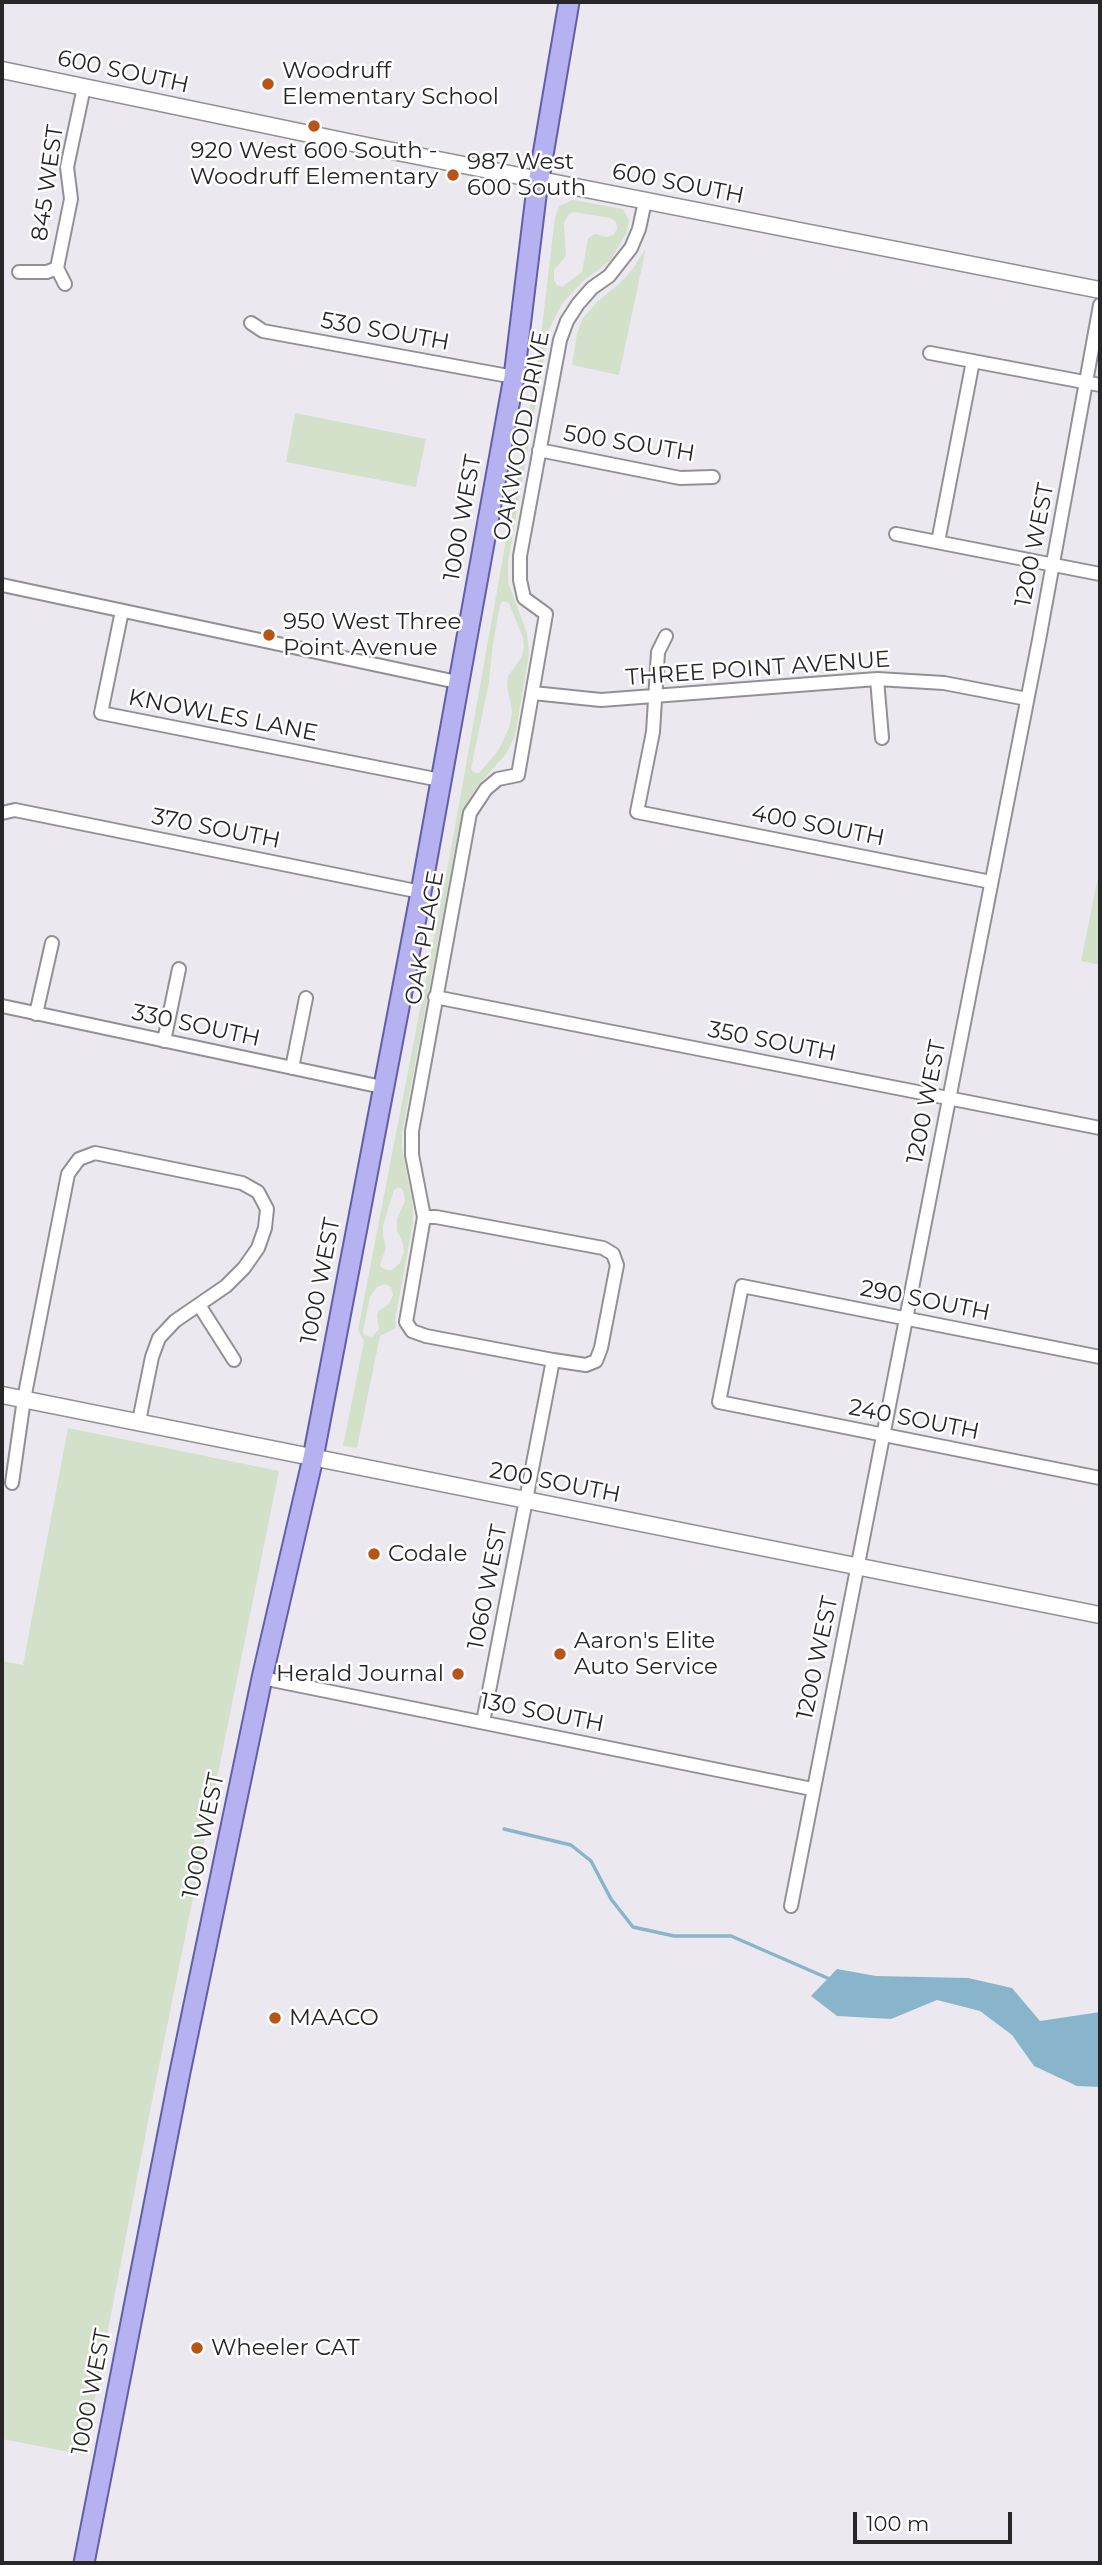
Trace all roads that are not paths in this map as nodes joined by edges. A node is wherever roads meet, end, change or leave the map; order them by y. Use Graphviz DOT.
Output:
graph roads {
  1 [pos="569,2"];
  2 [pos="2,70"];
  3 [pos="84,87"];
  4 [pos="538,180"];
  5 [pos="645,201"];
  6 [pos="57,268"];
  7 [pos="19,272"];
  8 [pos="65,284"];
  9 [pos="1100,290"];
  10 [pos="1100,304"];
  11 [pos="251,323"];
  12 [pos="930,353"];
  13 [pos="973,361"];
  14 [pos="514,377"];
  15 [pos="1094,384"];
  16 [pos="539,450"];
  17 [pos="713,477"];
  18 [pos="896,534"];
  19 [pos="938,542"];
  20 [pos="1053,565"];
  21 [pos="1100,574"];
  22 [pos="2,585"];
  23 [pos="122,611"];
  24 [pos="666,636"];
  25 [pos="877,679"];
  26 [pos="457,682"];
  27 [pos="533,694"];
  28 [pos="654,696"];
  29 [pos="1027,699"];
  30 [pos="882,738"];
  31 [pos="440,780"];
  32 [pos="2,813"];
  33 [pos="991,882"];
  34 [pos="421,892"];
  35 [pos="52,943"];
  36 [pos="178,969"];
  37 [pos="435,997"];
  38 [pos="306,998"];
  39 [pos="2,1006"];
  40 [pos="36,1014"];
  41 [pos="164,1041"];
  42 [pos="292,1068"];
  43 [pos="382,1087"];
  44 [pos="950,1098"];
  45 [pos="1100,1128"];
  46 [pos="424,1217"];
  47 [pos="199,1305"];
  48 [pos="906,1319"];
  49 [pos="1100,1357"];
  50 [pos="234,1360"];
  51 [pos="553,1360"];
  52 [pos="2,1395"];
  53 [pos="24,1399"];
  54 [pos="719,1402"];
  55 [pos="139,1421"];
  56 [pos="884,1436"];
  57 [pos="313,1458"];
  58 [pos="1100,1478"];
  59 [pos="12,1483"];
  60 [pos="527,1501"];
  61 [pos="859,1567"];
  62 [pos="1100,1615"];
  63 [pos="262,1678"];
  64 [pos="482,1722"];
  65 [pos="813,1789"];
  66 [pos="791,1906"];
  67 [pos="83,2563"];
  1 -- 4 [label="main road, 1000 WEST"];
  2 -- 3 [label="street, 600 SOUTH"];
  3 -- 4 [label="street, 600 SOUTH"];
  3 -- 6 [label="street, 845 WEST"];
  4 -- 5 [label="street, 600 SOUTH"];
  4 -- 14 [label="main road, 1000 WEST"];
  5 -- 9 [label="street, 600 SOUTH"];
  5 -- 16 [label="street, OAKWOOD DRIVE"];
  6 -- 7 [label="street"];
  6 -- 8 [label="street, 845 WEST"];
  10 -- 15 [label="street, 1200 WEST"];
  11 -- 14 [label="street, 530 SOUTH"];
  12 -- 13 [label="street"];
  13 -- 15 [label="street"];
  13 -- 19 [label="street"];
  14 -- 26 [label="main road, 1000 WEST"];
  15 -- 20 [label="street, 1200 WEST"];
  16 -- 17 [label="street, 500 SOUTH"];
  16 -- 27 [label="street, OAKWOOD DRIVE"];
  18 -- 19 [label="street"];
  19 -- 20 [label="street"];
  20 -- 21 [label="street"];
  20 -- 29 [label="street, 1200 WEST"];
  22 -- 23 [label="street"];
  23 -- 26 [label="street"];
  23 -- 31 [label="street, KNOWLES LANE"];
  24 -- 28 [label="street"];
  25 -- 28 [label="street, THREE POINT AVENUE"];
  25 -- 29 [label="street, THREE POINT AVENUE"];
  25 -- 30 [label="street"];
  26 -- 31 [label="main road, 1000 WEST"];
  27 -- 28 [label="street, THREE POINT AVENUE"];
  27 -- 37 [label="street, OAK PLACE"];
  28 -- 33 [label="street, 400 SOUTH"];
  29 -- 33 [label="street, 1200 WEST"];
  31 -- 34 [label="main road, 1000 WEST"];
  32 -- 34 [label="street, 370 SOUTH"];
  33 -- 44 [label="street, 1200 WEST"];
  34 -- 43 [label="main road, 1000 WEST"];
  35 -- 40 [label="street"];
  36 -- 41 [label="street"];
  37 -- 44 [label="street, 350 SOUTH"];
  37 -- 46 [label="street, OAK PLACE"];
  38 -- 42 [label="street"];
  39 -- 40 [label="street, 330 SOUTH"];
  40 -- 41 [label="street, 330 SOUTH"];
  41 -- 42 [label="street, 330 SOUTH"];
  42 -- 43 [label="street, 330 SOUTH"];
  43 -- 57 [label="main road, 1000 WEST"];
  44 -- 45 [label="street, 350 SOUTH"];
  44 -- 48 [label="street, 1200 WEST"];
  46 -- 51 [label="street"];
  46 -- 51 [label="street"];
  47 -- 50 [label="street"];
  47 -- 53 [label="street"];
  47 -- 55 [label="street"];
  48 -- 49 [label="street, 290 SOUTH"];
  48 -- 54 [label="street, 290 SOUTH"];
  48 -- 56 [label="street, 1200 WEST"];
  51 -- 60 [label="street, 1060 WEST"];
  52 -- 53 [label="street, 200 SOUTH"];
  53 -- 55 [label="street, 200 SOUTH"];
  53 -- 59 [label="street"];
  54 -- 56 [label="street, 240 SOUTH"];
  55 -- 57 [label="street, 200 SOUTH"];
  56 -- 58 [label="street, 240 SOUTH"];
  56 -- 61 [label="street, 1200 WEST"];
  57 -- 60 [label="street, 200 SOUTH"];
  57 -- 63 [label="main road, 1000 WEST"];
  60 -- 61 [label="street, 200 SOUTH"];
  60 -- 64 [label="street, 1060 WEST"];
  61 -- 62 [label="street, 200 SOUTH"];
  61 -- 65 [label="street, 1200 WEST"];
  63 -- 64 [label="street, 130 SOUTH"];
  63 -- 67 [label="main road, 1000 WEST"];
  64 -- 65 [label="street, 130 SOUTH"];
  65 -- 66 [label="street, 1200 WEST"];
}
